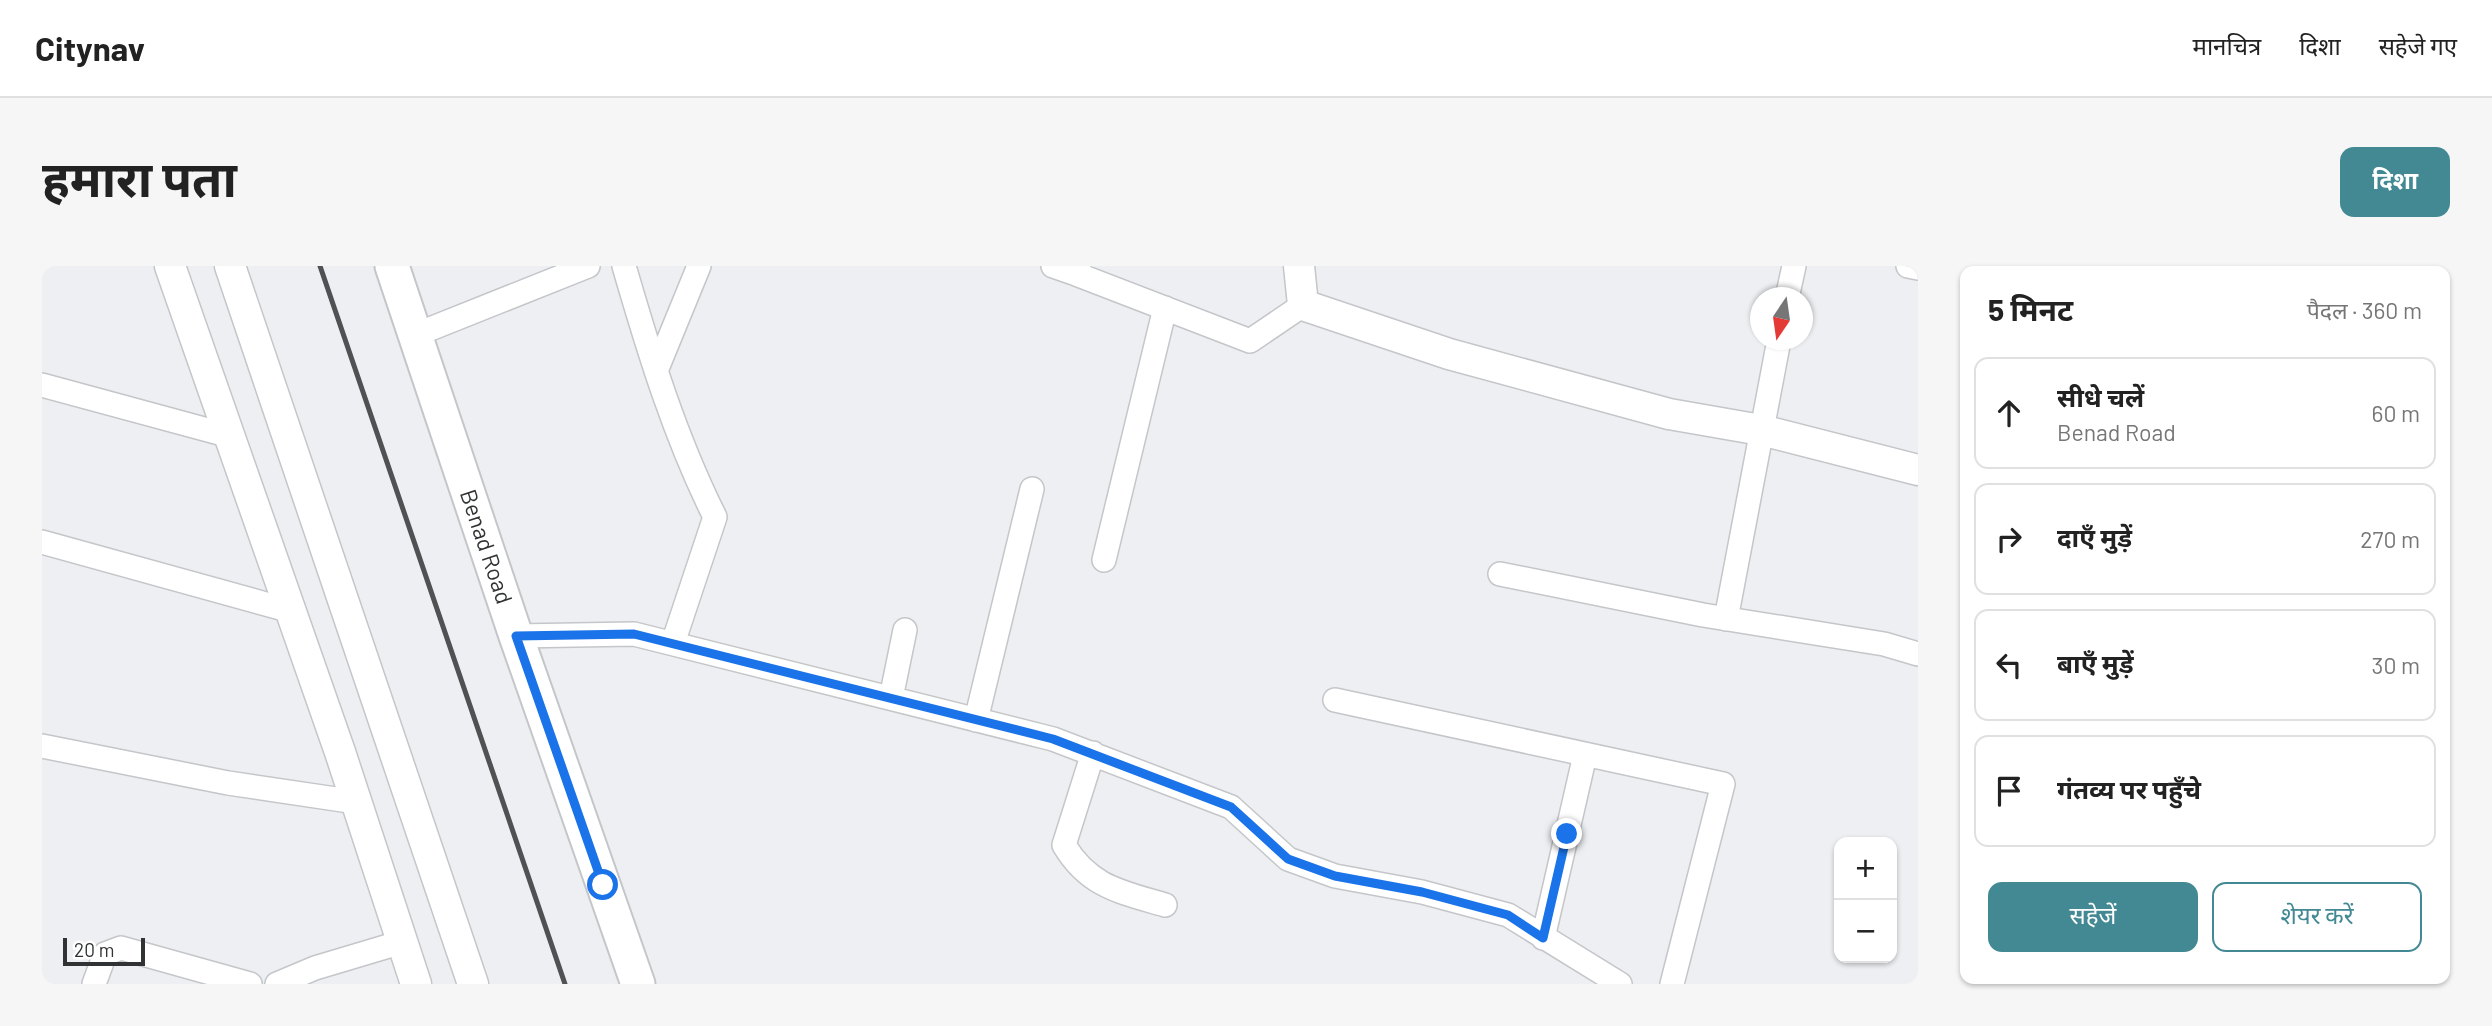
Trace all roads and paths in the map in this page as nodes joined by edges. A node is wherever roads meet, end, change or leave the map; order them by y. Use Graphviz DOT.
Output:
graph roads {
  1 [pos="170,266"];
  2 [pos="230,266"];
  3 [pos="392,266"];
  4 [pos="588,266"];
  5 [pos="624,266"];
  6 [pos="699,266"];
  7 [pos="1053,266"];
  8 [pos="1298,266"];
  9 [pos="1794,266"];
  10 [pos="1908,266"];
  11 [pos="1918,268"];
  12 [pos="1077,270"];
  13 [pos="1789,287"];
  14 [pos="1303,305"];
  15 [pos="1165,308"];
  16 [pos="415,335"];
  17 [pos="1777,350"];
  18 [pos="656,371"];
  19 [pos="42,385"];
  20 [pos="1761,430"];
  21 [pos="230,436"];
  22 [pos="1918,470"];
  23 [pos="1032,489"];
  24 [pos="42,542"];
  25 [pos="1104,559"];
  26 [pos="1500,574"];
  27 [pos="290,611"];
  28 [pos="1726,619"];
  29 [pos="905,630"];
  30 [pos="516,636"];
  31 [pos="673,643"];
  32 [pos="1918,654"];
  33 [pos="891,698"];
  34 [pos="1335,700"];
  35 [pos="976,720"];
  36 [pos="42,746"];
  37 [pos="1093,753"];
  38 [pos="1585,755"];
  39 [pos="356,802"];
  40 [pos="1166,905"];
  41 [pos="1543,938"];
  42 [pos="402,942"];
  43 [pos="94,984"];
  44 [pos="250,984"];
  45 [pos="277,984"];
  46 [pos="416,984"];
  47 [pos="473,984"];
  48 [pos="638,984"];
  49 [pos="1620,984"];
  50 [pos="1672,984"];
  1 -- 21 [label="street"];
  2 -- 47 [label="street"];
  3 -- 16 [label="main road, Benad Road"];
  4 -- 16 [label="street"];
  5 -- 18 [label="street"];
  6 -- 18 [label="street"];
  7 -- 12 [label="street"];
  8 -- 14 [label="street"];
  9 -- 13 [label="street"];
  10 -- 11 [label="street"];
  12 -- 15 [label="street"];
  14 -- 15 [label="street"];
  14 -- 20 [label="street"];
  15 -- 25 [label="street"];
  16 -- 30 [label="main road, Benad Road"];
  17 -- 20 [label="street"];
  18 -- 31 [label="street"];
  19 -- 21 [label="street"];
  20 -- 22 [label="street"];
  20 -- 28 [label="street"];
  21 -- 27 [label="street"];
  23 -- 35 [label="street"];
  24 -- 27 [label="street"];
  26 -- 28 [label="street"];
  27 -- 39 [label="street"];
  28 -- 32 [label="street"];
  29 -- 33 [label="street"];
  30 -- 31 [label="street"];
  30 -- 48 [label="main road, Benad Road"];
  31 -- 33 [label="street"];
  33 -- 35 [label="street"];
  34 -- 38 [label="street"];
  35 -- 37 [label="street"];
  36 -- 39 [label="street"];
  37 -- 40 [label="street"];
  37 -- 41 [label="street"];
  38 -- 41 [label="street"];
  38 -- 50 [label="street"];
  39 -- 42 [label="street"];
  41 -- 49 [label="street"];
  42 -- 45 [label="street"];
  42 -- 46 [label="street"];
  43 -- 44 [label="street"];
}
